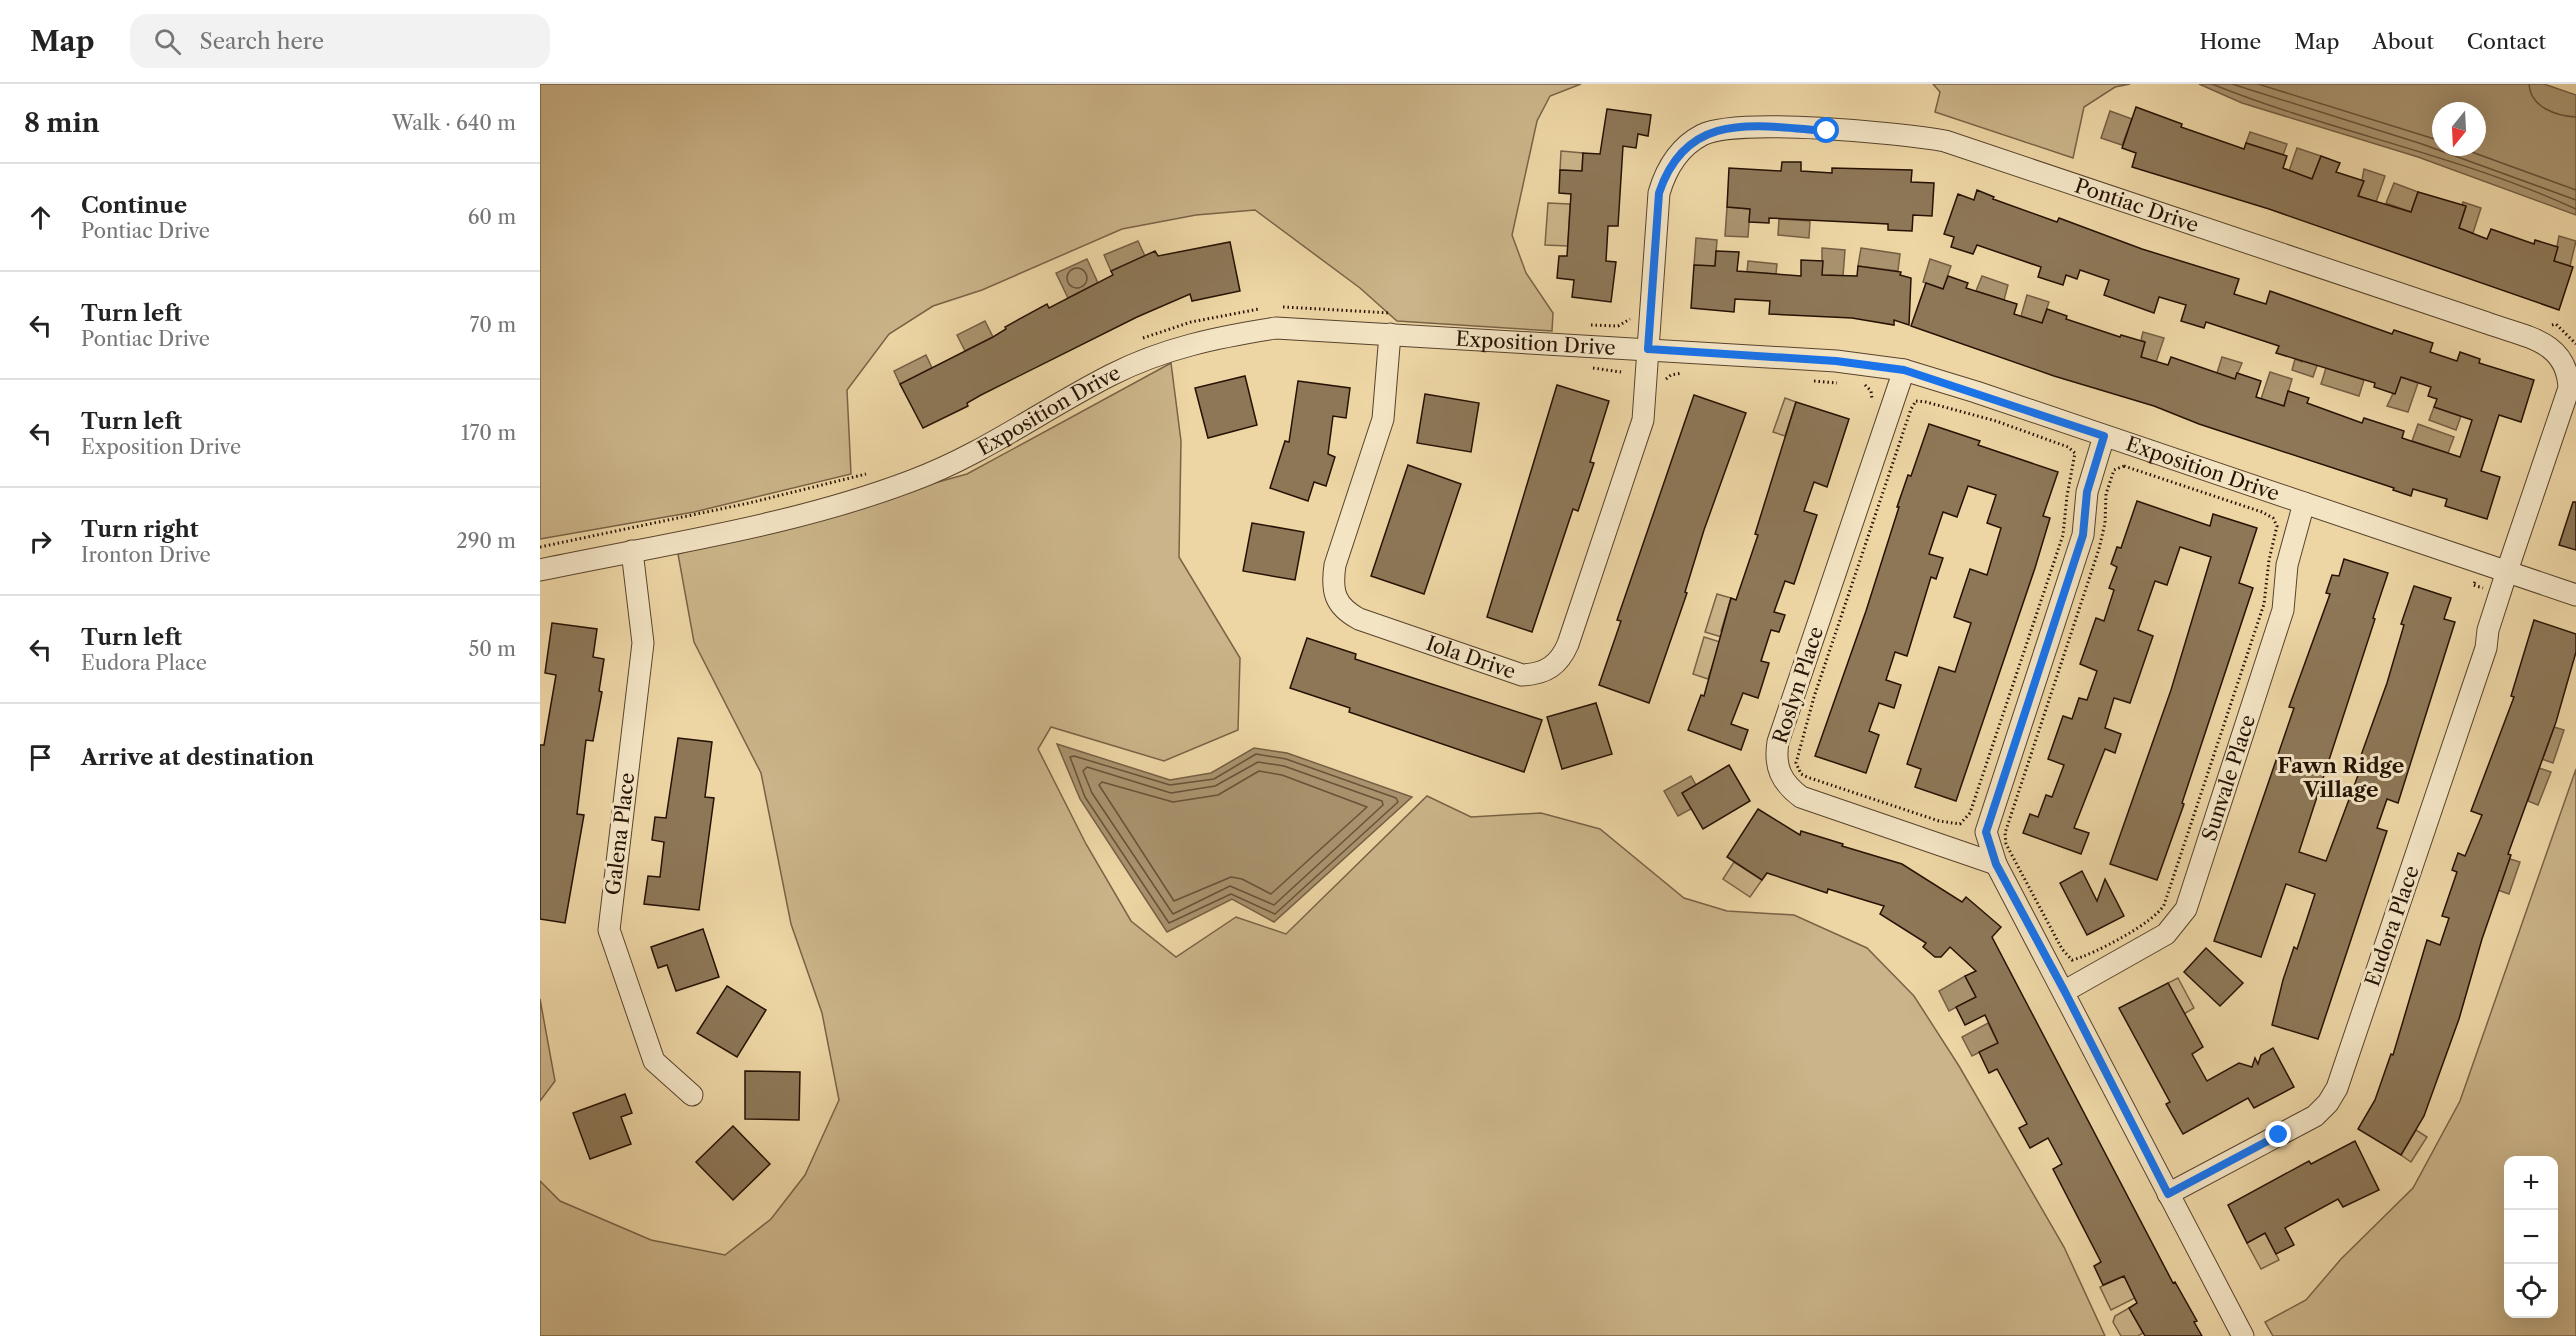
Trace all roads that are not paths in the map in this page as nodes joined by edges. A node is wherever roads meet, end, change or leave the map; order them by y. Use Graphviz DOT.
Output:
graph roads {
  1 [pos="1390,334"];
  2 [pos="1648,349"];
  3 [pos="1904,370"];
  4 [pos="2104,436"];
  5 [pos="2304,503"];
  6 [pos="632,551"];
  7 [pos="540,570"];
  8 [pos="2507,571"];
  9 [pos="2576,595"];
  10 [pos="1996,864"];
  11 [pos="2065,992"];
  12 [pos="692,1095"];
  13 [pos="2168,1194"];
  14 [pos="2243,1336"];
  1 -- 2 [label="street, Exposition Drive"];
  1 -- 2 [label="street, Iola Drive"];
  1 -- 6 [label="street, Exposition Drive"];
  2 -- 3 [label="street, Exposition Drive"];
  2 -- 8 [label="street, Pontiac Drive"];
  3 -- 4 [label="street, Exposition Drive"];
  3 -- 10 [label="street, Roslyn Place"];
  4 -- 5 [label="street, Exposition Drive"];
  4 -- 10 [label="street"];
  5 -- 8 [label="street, Exposition Drive"];
  5 -- 11 [label="street, Sunvale Place"];
  6 -- 7 [label="street, Exposition Drive"];
  6 -- 12 [label="street, Galena Place"];
  8 -- 9 [label="street, Exposition Drive"];
  8 -- 13 [label="street, Eudora Place"];
  10 -- 11 [label="street"];
  11 -- 13 [label="street"];
  13 -- 14 [label="street"];
}
